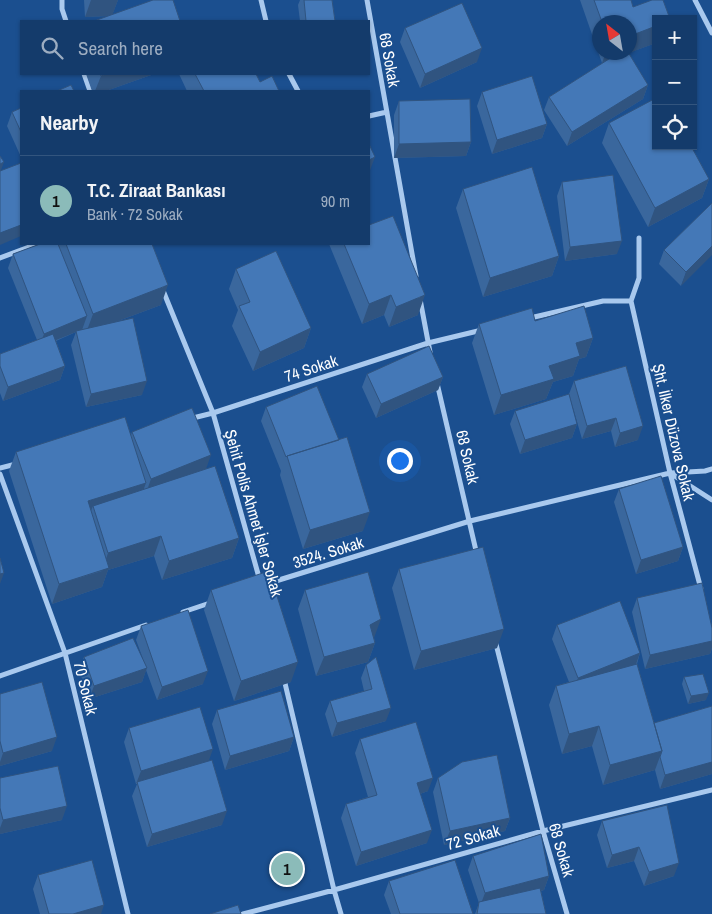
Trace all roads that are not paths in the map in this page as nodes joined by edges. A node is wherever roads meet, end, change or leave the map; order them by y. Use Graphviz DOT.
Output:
graph roads {
  1 [pos="62,0"];
  2 [pos="261,0"];
  3 [pos="367,0"];
  4 [pos="695,0"];
  5 [pos="66,20"];
  6 [pos="266,20"];
  7 [pos="712,33"];
  8 [pos="84,75"];
  9 [pos="290,75"];
  10 [pos="90,90"];
  11 [pos="297,90"];
  12 [pos="387,112"];
  13 [pos="370,116"];
  14 [pos="639,238"];
  15 [pos="33,245"];
  16 [pos="0,258"];
  17 [pos="159,281"];
  18 [pos="418,285"];
  19 [pos="420,295"];
  20 [pos="631,301"];
  21 [pos="525,319"];
  22 [pos="486,329"];
  23 [pos="428,343"];
  24 [pos="432,362"];
  25 [pos="437,380"];
  26 [pos="212,413"];
  27 [pos="184,420"];
  28 [pos="19,463"];
  29 [pos="0,468"];
  30 [pos="712,468"];
  31 [pos="670,473"];
  32 [pos="0,474"];
  33 [pos="712,500"];
  34 [pos="470,521"];
  35 [pos="478,557"];
  36 [pos="262,585"];
  37 [pos="702,592"];
  38 [pos="215,602"];
  39 [pos="177,614"];
  40 [pos="149,624"];
  41 [pos="495,639"];
  42 [pos="64,653"];
  43 [pos="282,671"];
  44 [pos="0,676"];
  45 [pos="712,790"];
  46 [pos="543,831"];
  47 [pos="334,890"];
  48 [pos="128,914"];
  49 [pos="243,914"];
  50 [pos="340,914"];
  51 [pos="567,914"];
  1 -- 5 [label="street"];
  2 -- 6 [label="street"];
  3 -- 12 [label="street, 68 Sokak"];
  4 -- 7 [label="street"];
  8 -- 10 [label="street"];
  9 -- 11 [label="street"];
  12 -- 13 [label="street"];
  12 -- 18 [label="street, 68 Sokak"];
  14 -- 20 [label="street"];
  15 -- 16 [label="street"];
  17 -- 26 [label="street, Şehit Polis Ahmet İşler Sokak"];
  19 -- 23 [label="street"];
  20 -- 21 [label="street"];
  20 -- 31 [label="street, Şht. İlker Düzova Sokak"];
  22 -- 23 [label="street, 74 Sokak"];
  23 -- 24 [label="street"];
  23 -- 26 [label="street, 74 Sokak"];
  25 -- 34 [label="street, 68 Sokak"];
  26 -- 27 [label="street, 74 Sokak"];
  26 -- 36 [label="street, Şehit Polis Ahmet İşler Sokak"];
  28 -- 29 [label="street"];
  30 -- 31 [label="street, 3524. Sokak"];
  31 -- 33 [label="street"];
  31 -- 34 [label="street, 3524. Sokak"];
  31 -- 37 [label="street, Şht. İlker Düzova Sokak"];
  32 -- 42 [label="street, 70 Sokak"];
  34 -- 35 [label="street, 68 Sokak"];
  34 -- 36 [label="street, 3524. Sokak"];
  38 -- 39 [label="street"];
  40 -- 42 [label="street"];
  41 -- 46 [label="street, 68 Sokak"];
  42 -- 44 [label="street"];
  42 -- 48 [label="street, 70 Sokak"];
  43 -- 47 [label="street"];
  45 -- 46 [label="street, 72 Sokak"];
  46 -- 47 [label="street, 72 Sokak"];
  46 -- 51 [label="street, 68 Sokak"];
  47 -- 49 [label="street, 72 Sokak"];
  47 -- 50 [label="street"];
}
